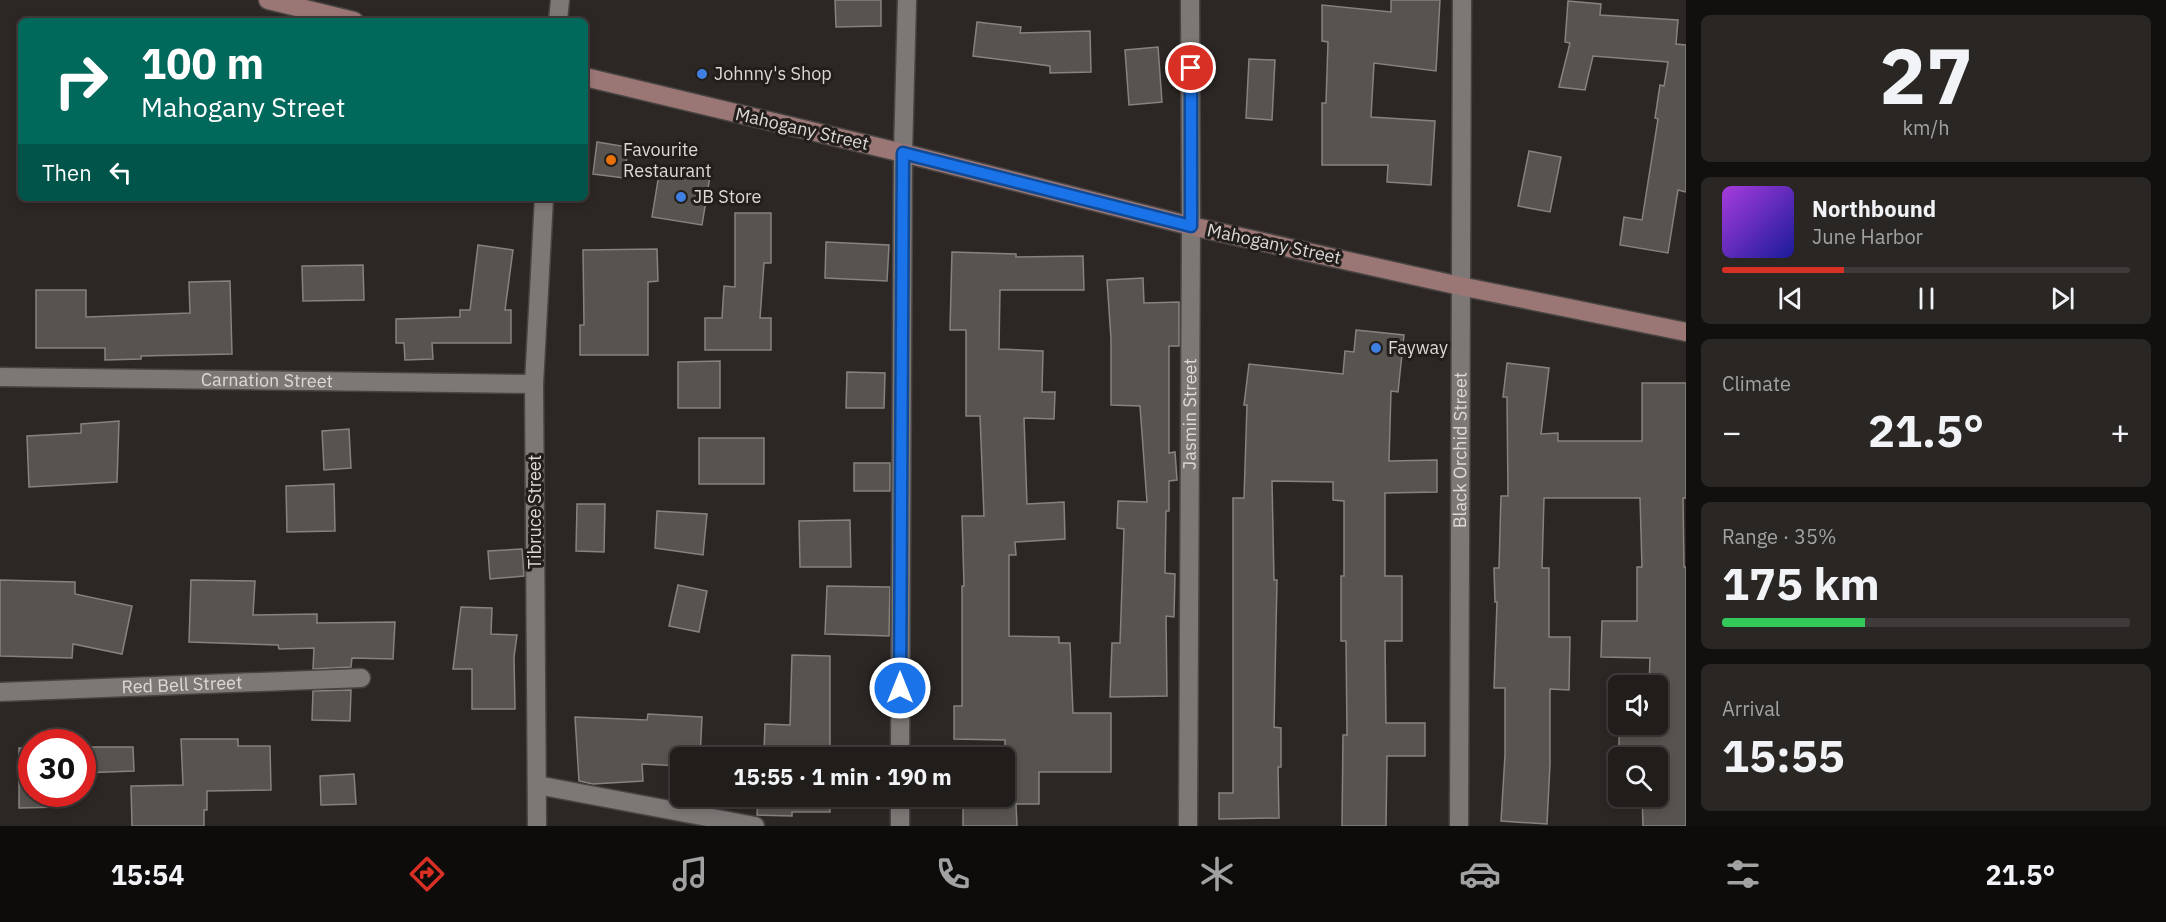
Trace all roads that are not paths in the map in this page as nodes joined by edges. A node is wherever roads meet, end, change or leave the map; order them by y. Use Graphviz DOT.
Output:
graph roads {
  1 [pos="268,0"];
  2 [pos="560,0"];
  3 [pos="907,0"];
  4 [pos="1190,0"];
  5 [pos="1462,0"];
  6 [pos="342,18"];
  7 [pos="558,18"];
  8 [pos="588,78"];
  9 [pos="903,153"];
  10 [pos="544,201"];
  11 [pos="1191,226"];
  12 [pos="1460,286"];
  13 [pos="1686,332"];
  14 [pos="0,377"];
  15 [pos="534,384"];
  16 [pos="362,678"];
  17 [pos="0,692"];
  18 [pos="900,747"];
  19 [pos="537,785"];
  20 [pos="900,807"];
  21 [pos="537,826"];
  22 [pos="755,826"];
  23 [pos="900,826"];
  24 [pos="1188,826"];
  25 [pos="1459,826"];
  1 -- 6 [label="street"];
  2 -- 7 [label="street"];
  3 -- 9 [label="street"];
  4 -- 11 [label="street, Jasmin Street"];
  5 -- 12 [label="street, Black Orchid Street"];
  8 -- 9 [label="street, Mahogany Street"];
  9 -- 11 [label="street, Mahogany Street"];
  9 -- 18 [label="street"];
  10 -- 15 [label="street, Tibruce Street"];
  11 -- 12 [label="street, Mahogany Street"];
  11 -- 24 [label="street, Jasmin Street"];
  12 -- 13 [label="street, Mahogany Street"];
  12 -- 25 [label="street, Black Orchid Street"];
  14 -- 15 [label="street, Carnation Street"];
  15 -- 19 [label="street, Tibruce Street"];
  16 -- 17 [label="street, Red Bell Street"];
  19 -- 21 [label="street, Tibruce Street"];
  19 -- 22 [label="street"];
  20 -- 23 [label="street"];
}
